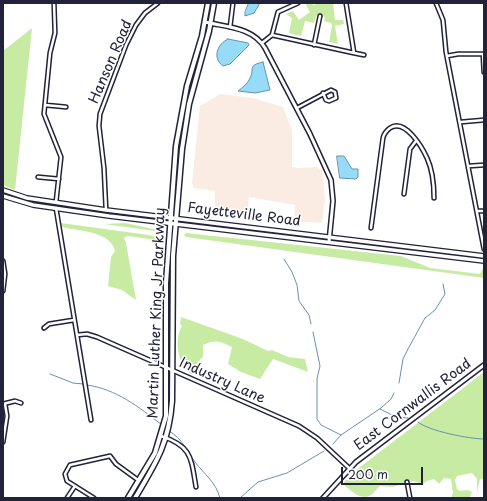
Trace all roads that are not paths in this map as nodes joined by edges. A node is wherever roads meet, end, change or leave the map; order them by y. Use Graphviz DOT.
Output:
graph roads {
  1 [pos="54,3"];
  2 [pos="158,3"];
  3 [pos="208,3"];
  4 [pos="214,3"];
  5 [pos="233,3"];
  6 [pos="298,3"];
  7 [pos="346,3"];
  8 [pos="436,3"];
  9 [pos="320,16"];
  10 [pos="205,22"];
  11 [pos="211,23"];
  12 [pos="230,27"];
  13 [pos="272,35"];
  14 [pos="262,43"];
  15 [pos="314,45"];
  16 [pos="354,52"];
  17 [pos="483,54"];
  18 [pos="364,55"];
  19 [pos="448,56"];
  20 [pos="484,72"];
  21 [pos="323,93"];
  22 [pos="45,105"];
  23 [pos="66,107"];
  24 [pos="297,108"];
  25 [pos="484,120"];
  26 [pos="461,122"];
  27 [pos="416,141"];
  28 [pos="484,165"];
  29 [pos="469,166"];
  30 [pos="38,177"];
  31 [pos="59,179"];
  32 [pos="3,190"];
  33 [pos="404,194"];
  34 [pos="3,196"];
  35 [pos="434,198"];
  36 [pos="56,202"];
  37 [pos="56,208"];
  38 [pos="106,210"];
  39 [pos="477,211"];
  40 [pos="484,211"];
  41 [pos="171,218"];
  42 [pos="177,218"];
  43 [pos="170,224"];
  44 [pos="176,224"];
  45 [pos="371,228"];
  46 [pos="330,237"];
  47 [pos="329,242"];
  48 [pos="484,249"];
  49 [pos="484,255"];
  50 [pos="484,260"];
  51 [pos="3,261"];
  52 [pos="3,292"];
  53 [pos="74,320"];
  54 [pos="44,328"];
  55 [pos="77,335"];
  56 [pos="484,365"];
  57 [pos="166,368"];
  58 [pos="172,370"];
  59 [pos="21,403"];
  60 [pos="4,404"];
  61 [pos="91,420"];
  62 [pos="161,436"];
  63 [pos="167,438"];
  64 [pos="3,442"];
  65 [pos="349,468"];
  66 [pos="139,481"];
  67 [pos="407,482"];
  68 [pos="75,486"];
  69 [pos="196,487"];
  70 [pos="67,498"];
  71 [pos="94,498"];
  72 [pos="128,498"];
  73 [pos="135,498"];
  74 [pos="323,498"];
  75 [pos="410,498"];
  1 -- 22 [label="street"];
  2 -- 38 [label="street, Hanson Road"];
  3 -- 10 [label="main road, Martin Luther King Jr Parkway"];
  4 -- 11 [label="main road, Martin Luther King Jr Parkway"];
  5 -- 12 [label="street"];
  6 -- 13 [label="street"];
  7 -- 16 [label="street"];
  8 -- 19 [label="street"];
  9 -- 15 [label="street"];
  10 -- 11 [label="street"];
  10 -- 41 [label="main road, Martin Luther King Jr Parkway"];
  11 -- 12 [label="street"];
  11 -- 42 [label="main road, Martin Luther King Jr Parkway"];
  12 -- 14 [label="street"];
  13 -- 14 [label="street"];
  13 -- 15 [label="street"];
  14 -- 24 [label="street"];
  15 -- 16 [label="street"];
  16 -- 18 [label="street"];
  17 -- 19 [label="street"];
  17 -- 20 [label="street"];
  19 -- 26 [label="street"];
  21 -- 21 [label="street"];
  21 -- 24 [label="street"];
  22 -- 23 [label="street"];
  22 -- 31 [label="street"];
  24 -- 46 [label="street"];
  25 -- 26 [label="street"];
  26 -- 29 [label="street"];
  27 -- 33 [label="street"];
  27 -- 35 [label="street"];
  27 -- 45 [label="street"];
  28 -- 29 [label="street"];
  29 -- 39 [label="street"];
  30 -- 31 [label="street"];
  31 -- 36 [label="street"];
  32 -- 36 [label="main road, Fayetteville Road"];
  34 -- 37 [label="main road, Fayetteville Road"];
  36 -- 38 [label="main road, Fayetteville Road"];
  37 -- 43 [label="main road, Fayetteville Road"];
  37 -- 53 [label="street"];
  38 -- 41 [label="main road, Fayetteville Road"];
  39 -- 40 [label="street"];
  39 -- 48 [label="street"];
  41 -- 42 [label="main road, Fayetteville Road"];
  41 -- 43 [label="main road, Martin Luther King Jr Parkway"];
  42 -- 44 [label="main road, Martin Luther King Jr Parkway"];
  42 -- 46 [label="main road, Fayetteville Road"];
  43 -- 44 [label="main road, Fayetteville Road"];
  43 -- 57 [label="main road, Martin Luther King Jr Parkway"];
  44 -- 47 [label="main road, Fayetteville Road"];
  44 -- 58 [label="main road, Martin Luther King Jr Parkway"];
  46 -- 47 [label="street"];
  46 -- 49 [label="main road, Fayetteville Road"];
  47 -- 50 [label="main road, Fayetteville Road"];
  51 -- 52 [label="street"];
  53 -- 54 [label="street"];
  53 -- 55 [label="street"];
  55 -- 57 [label="street, Industry Lane"];
  55 -- 61 [label="street"];
  56 -- 65 [label="street, East Cornwallis Road"];
  57 -- 58 [label="street, Industry Lane"];
  57 -- 62 [label="main road, Martin Luther King Jr Parkway"];
  58 -- 63 [label="main road, Martin Luther King Jr Parkway"];
  58 -- 65 [label="street, Industry Lane"];
  59 -- 60 [label="street"];
  60 -- 64 [label="street"];
  62 -- 63 [label="street"];
  62 -- 66 [label="main road, Martin Luther King Jr Parkway"];
  63 -- 69 [label="street"];
  63 -- 73 [label="main road, Martin Luther King Jr Parkway"];
  65 -- 74 [label="street, East Cornwallis Road"];
  66 -- 68 [label="street"];
  66 -- 72 [label="main road, Martin Luther King Jr Parkway"];
  67 -- 75 [label="street"];
  68 -- 70 [label="street"];
  68 -- 71 [label="street"];
}
